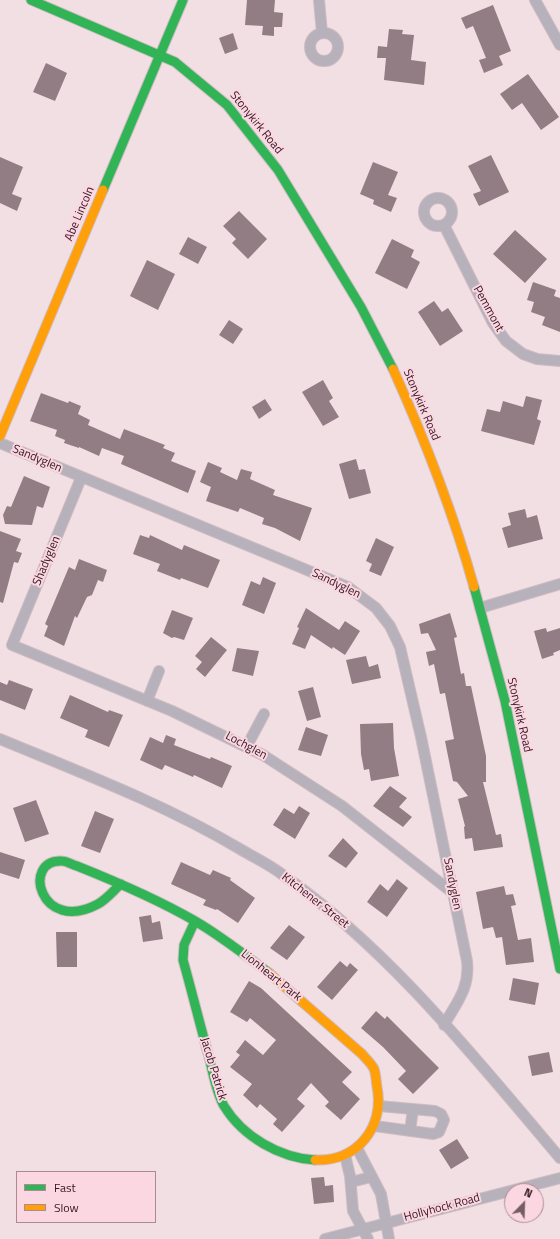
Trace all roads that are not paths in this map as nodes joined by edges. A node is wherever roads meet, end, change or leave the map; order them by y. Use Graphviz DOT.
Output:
graph roads {
  1 [pos="31,0"];
  2 [pos="183,0"];
  3 [pos="319,0"];
  4 [pos="535,0"];
  5 [pos="322,34"];
  6 [pos="560,45"];
  7 [pos="160,55"];
  8 [pos="444,225"];
  9 [pos="560,361"];
  10 [pos="0,436"];
  11 [pos="0,443"];
  12 [pos="81,478"];
  13 [pos="560,584"];
  14 [pos="480,608"];
  15 [pos="12,645"];
  16 [pos="159,671"];
  17 [pos="147,700"];
  18 [pos="264,714"];
  19 [pos="0,739"];
  20 [pos="247,746"];
  21 [pos="122,884"];
  22 [pos="453,893"];
  23 [pos="195,921"];
  24 [pos="560,969"];
  25 [pos="444,1025"];
  26 [pos="379,1106"];
  27 [pos="413,1109"];
  28 [pos="375,1126"];
  29 [pos="410,1131"];
  30 [pos="357,1148"];
  31 [pos="345,1155"];
  32 [pos="560,1158"];
  33 [pos="371,1177"];
  34 [pos="560,1178"];
  35 [pos="351,1182"];
  36 [pos="386,1223"];
  37 [pos="362,1229"];
  38 [pos="325,1239"];
  39 [pos="368,1239"];
  40 [pos="389,1239"];
  1 -- 7 [label="street, Stonykirk Road"];
  2 -- 7 [label="street, Abe Lincoln"];
  3 -- 5 [label="street"];
  4 -- 6 [label="street"];
  7 -- 10 [label="street, Abe Lincoln"];
  7 -- 14 [label="street, Stonykirk Road"];
  8 -- 9 [label="street, Pemmont"];
  11 -- 12 [label="street, Sandyglen"];
  12 -- 15 [label="street, Shadyglen"];
  12 -- 22 [label="street, Sandyglen"];
  13 -- 14 [label="street"];
  14 -- 24 [label="street, Stonykirk Road"];
  15 -- 17 [label="street, Lochglen"];
  16 -- 17 [label="street"];
  17 -- 20 [label="street, Lochglen"];
  18 -- 20 [label="street"];
  19 -- 25 [label="street, Kitchener Street"];
  20 -- 22 [label="street, Lochglen"];
  21 -- 21 [label="street, Lionheart Park"];
  21 -- 23 [label="street, Lionheart Park"];
  22 -- 25 [label="street, Sandyglen"];
  23 -- 26 [label="street, Lionheart Park"];
  23 -- 31 [label="street, Jacob Patrick"];
  25 -- 32 [label="street, Kitchener Street"];
  26 -- 27 [label="street"];
  26 -- 28 [label="street, Lionheart Park"];
  27 -- 29 [label="street"];
  27 -- 29 [label="street"];
  28 -- 29 [label="street"];
  28 -- 30 [label="street, Lionheart Park"];
  30 -- 31 [label="street, Jacob Patrick"];
  30 -- 33 [label="street"];
  31 -- 35 [label="street"];
  33 -- 35 [label="street"];
  33 -- 36 [label="street"];
  34 -- 36 [label="street, Hollyhock Road"];
  35 -- 37 [label="street"];
  36 -- 37 [label="street, Hollyhock Road"];
  36 -- 40 [label="street"];
  37 -- 38 [label="street, Hollyhock Road"];
  37 -- 39 [label="street"];
}
